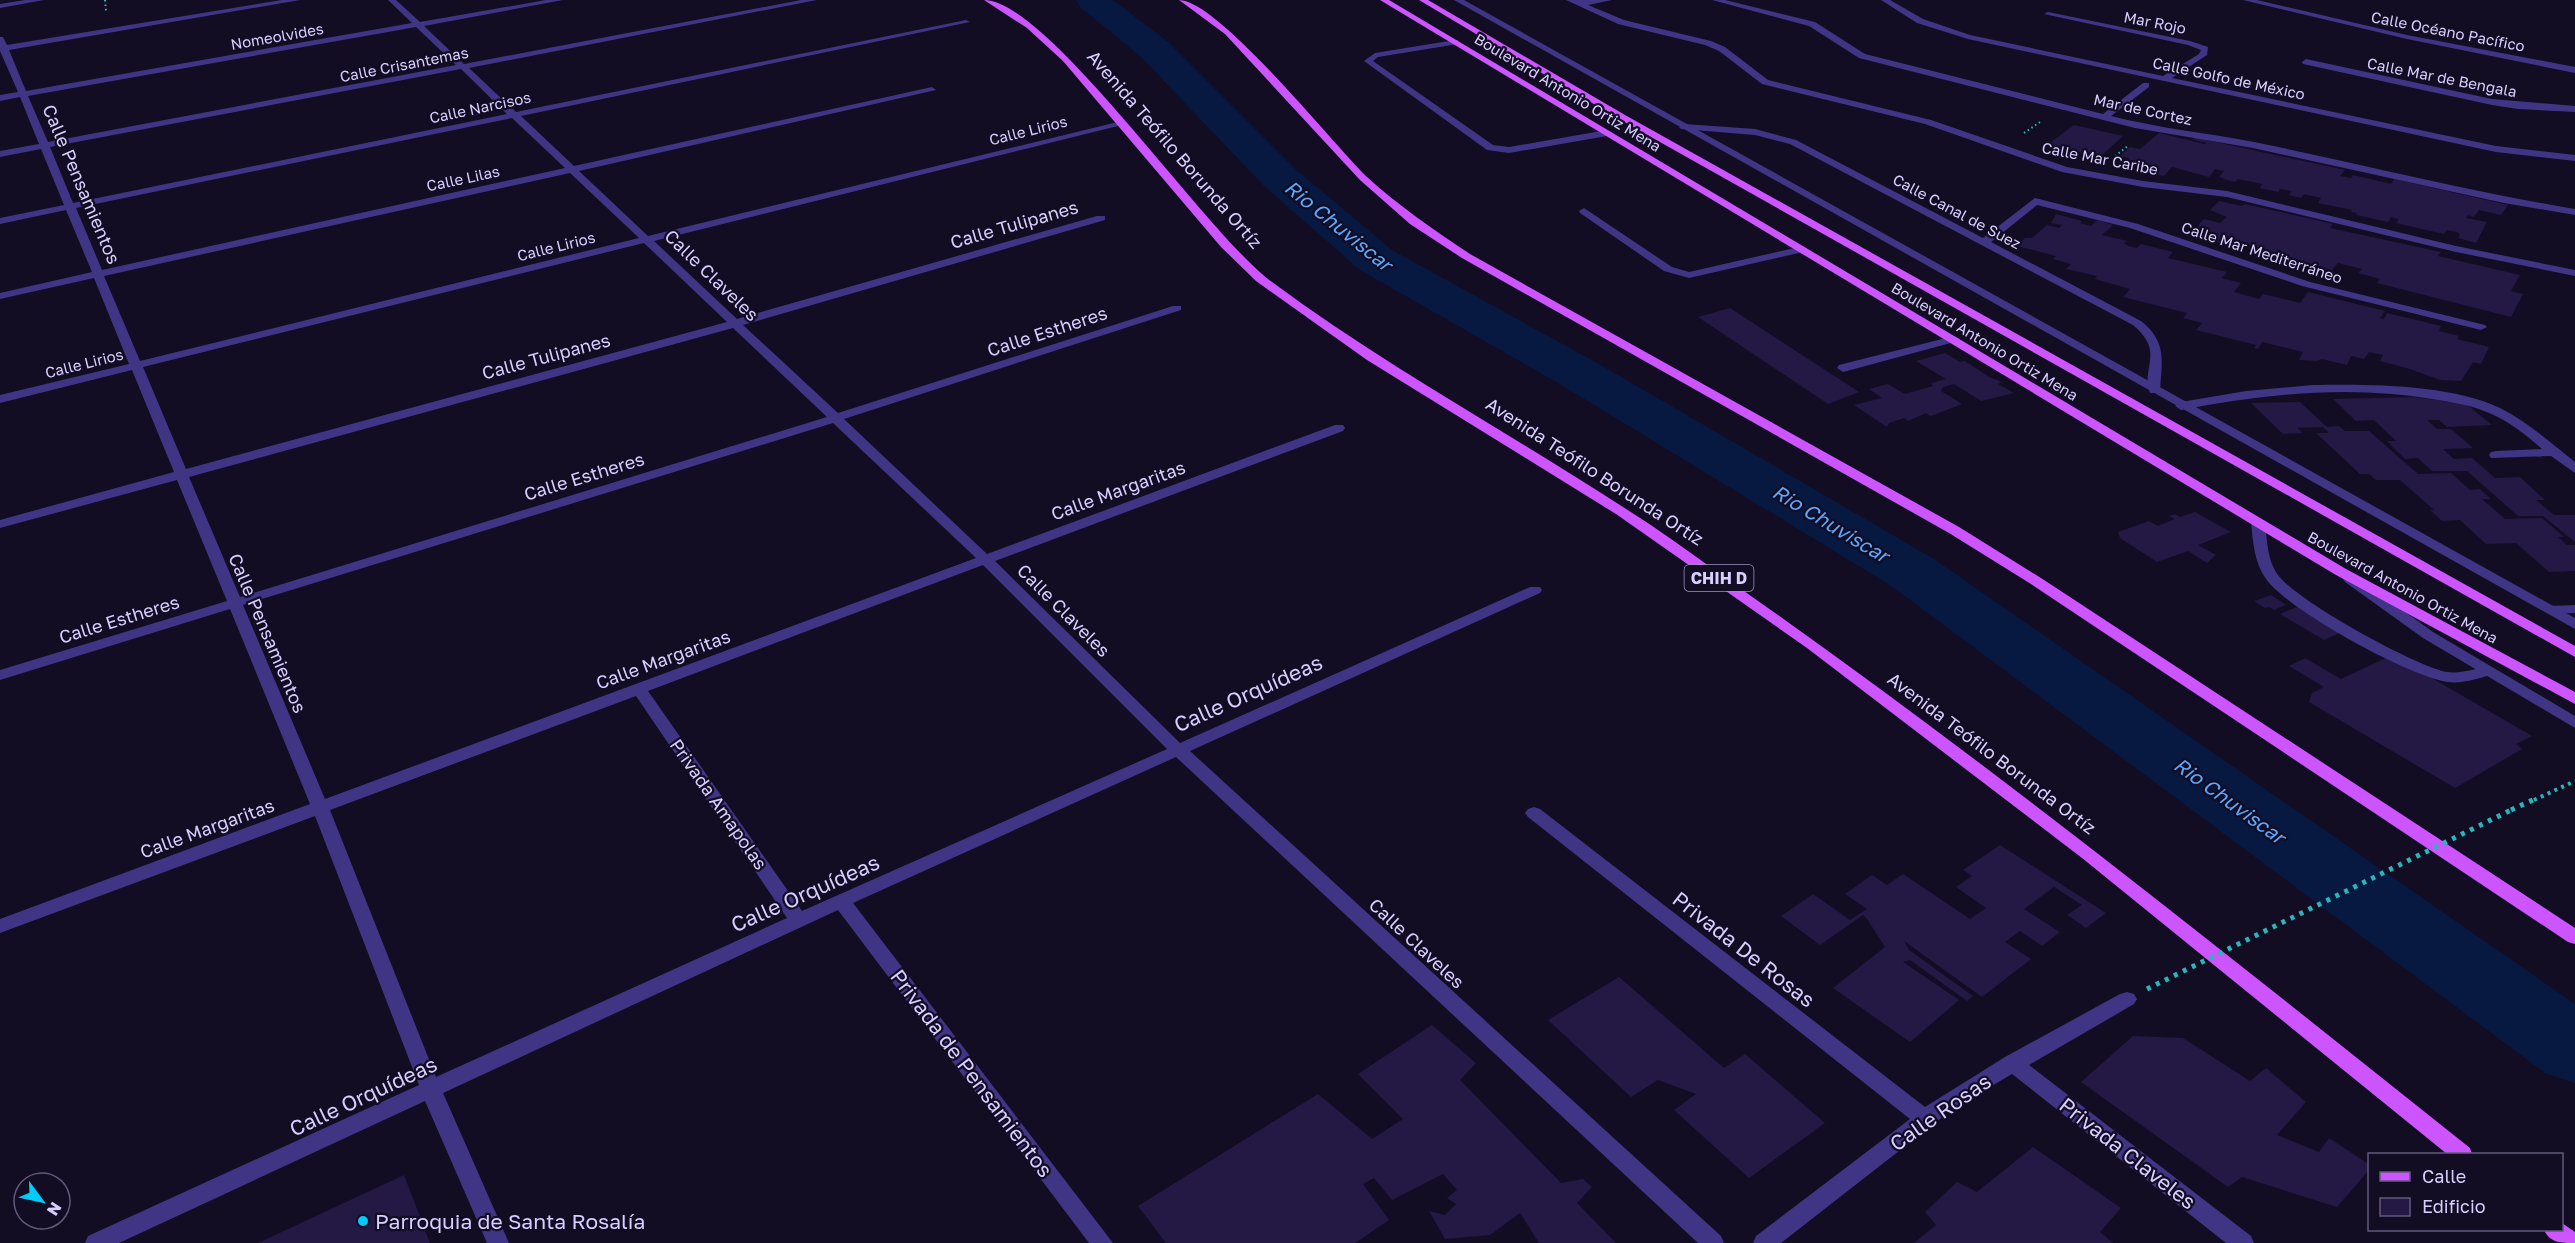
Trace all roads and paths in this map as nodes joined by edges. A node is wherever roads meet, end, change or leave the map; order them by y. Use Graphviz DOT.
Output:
graph roads {
  1 [pos="40,0"];
  2 [pos="296,0"];
  3 [pos="392,0"];
  4 [pos="559,0"];
  5 [pos="813,0"];
  6 [pos="987,0"];
  7 [pos="1183,0"];
  8 [pos="1384,0"];
  9 [pos="1423,0"];
  10 [pos="1458,0"];
  11 [pos="1608,0"];
  12 [pos="1716,0"];
  13 [pos="1885,0"];
  14 [pos="2247,0"];
  15 [pos="1574,2"];
  16 [pos="0,6"];
  17 [pos="2048,14"];
  18 [pos="966,22"];
  19 [pos="418,25"];
  20 [pos="1455,42"];
  21 [pos="1,45"];
  22 [pos="2306,62"];
  23 [pos="462,67"];
  24 [pos="2575,70"];
  25 [pos="2165,78"];
  26 [pos="2146,85"];
  27 [pos="932,90"];
  28 [pos="23,94"];
  29 [pos="0,98"];
  30 [pos="2575,109"];
  31 [pos="514,115"];
  32 [pos="2105,117"];
  33 [pos="2044,120"];
  34 [pos="1119,123"];
  35 [pos="1684,127"];
  36 [pos="1607,133"];
  37 [pos="2018,138"];
  38 [pos="2135,141"];
  39 [pos="45,146"];
  40 [pos="0,154"];
  41 [pos="2575,158"];
  42 [pos="2110,160"];
  43 [pos="571,170"];
  44 [pos="69,207"];
  45 [pos="1584,211"];
  46 [pos="2575,212"];
  47 [pos="1101,218"];
  48 [pos="3,222"];
  49 [pos="646,239"];
  50 [pos="1985,242"];
  51 [pos="1803,249"];
  52 [pos="2575,273"];
  53 [pos="98,274"];
  54 [pos="0,296"];
  55 [pos="1177,308"];
  56 [pos="734,324"];
  57 [pos="2481,327"];
  58 [pos="1954,339"];
  59 [pos="136,365"];
  60 [pos="1843,368"];
  61 [pos="2154,390"];
  62 [pos="0,399"];
  63 [pos="2181,406"];
  64 [pos="836,418"];
  65 [pos="1339,428"];
  66 [pos="2554,452"];
  67 [pos="2496,455"];
  68 [pos="2575,469"];
  69 [pos="181,474"];
  70 [pos="2258,522"];
  71 [pos="0,524"];
  72 [pos="986,560"];
  73 [pos="2341,572"];
  74 [pos="1535,590"];
  75 [pos="234,602"];
  76 [pos="2575,609"];
  77 [pos="2549,610"];
  78 [pos="2575,624"];
  79 [pos="2575,652"];
  80 [pos="2488,671"];
  81 [pos="0,675"];
  82 [pos="639,689"];
  83 [pos="2575,699"];
  84 [pos="2575,723"];
  85 [pos="1177,749"];
  86 [pos="2575,781"];
  87 [pos="320,807"];
  88 [pos="1534,813"];
  89 [pos="842,902"];
  90 [pos="799,920"];
  91 [pos="0,926"];
  92 [pos="2575,937"];
  93 [pos="2147,989"];
  94 [pos="2127,999"];
  95 [pos="2012,1063"];
  96 [pos="431,1090"];
  97 [pos="1925,1119"];
  98 [pos="2460,1153"];
  99 [pos="2556,1231"];
  100 [pos="96,1243"];
  101 [pos="498,1243"];
  102 [pos="1102,1243"];
  103 [pos="1713,1243"];
  104 [pos="1764,1243"];
  105 [pos="2243,1243"];
  106 [pos="2572,1243"];
  1 -- 16 [label="street"];
  2 -- 21 [label="street"];
  3 -- 19 [label="street, Calle Claveles"];
  4 -- 19 [label="street, Nomeolvides"];
  5 -- 23 [label="street, Calle Crisantemas"];
  6 -- 34 [label="main road, Avenida Teófilo Borunda Ortíz / CHIH D"];
  7 -- 92 [label="main road"];
  8 -- 20 [label="main road, Boulevard Antonio Ortiz Mena"];
  9 -- 79 [label="main road, Boulevard Antonio Ortiz Mena"];
  10 -- 35 [label="street, Boulevard Antonio Ortiz Mena"];
  11 -- 15 [label="street"];
  12 -- 32 [label="street, Mar de Cortez"];
  13 -- 25 [label="street, Calle Golfo de México"];
  14 -- 24 [label="street, Calle Océano Pacífico"];
  15 -- 52 [label="street, Calle Mar Caribe"];
  17 -- 25 [label="street, Mar Rojo"];
  18 -- 31 [label="street, Calle Narcisos"];
  19 -- 23 [label="street, Calle Claveles"];
  19 -- 28 [label="street, Nomeolvides"];
  20 -- 36 [label="main road, Boulevard Antonio Ortiz Mena"];
  20 -- 36 [label="street"];
  21 -- 28 [label="street, Calle Pensamientos"];
  22 -- 30 [label="street, Calle Mar de Bengala"];
  23 -- 31 [label="street, Calle Claveles"];
  23 -- 39 [label="street, Calle Crisantemas"];
  25 -- 41 [label="street, Calle Golfo de México"];
  26 -- 32 [label="street"];
  27 -- 43 [label="street, Calle Lilas"];
  28 -- 29 [label="street, Nomeolvides"];
  28 -- 39 [label="street, Calle Pensamientos"];
  31 -- 43 [label="street, Calle Claveles"];
  31 -- 44 [label="street, Calle Narcisos"];
  32 -- 46 [label="street, Mar de Cortez"];
  33 -- 37 [label="path"];
  34 -- 49 [label="street, Calle Lirios"];
  34 -- 98 [label="main road, Avenida Teófilo Borunda Ortíz / CHIH D"];
  35 -- 50 [label="street, Calle Canal de Suez"];
  35 -- 61 [label="street, Boulevard Antonio Ortiz Mena"];
  36 -- 51 [label="main road, Boulevard Antonio Ortiz Mena"];
  38 -- 42 [label="path"];
  39 -- 40 [label="street, Calle Crisantemas"];
  39 -- 44 [label="street, Calle Pensamientos"];
  43 -- 49 [label="street, Calle Claveles"];
  43 -- 53 [label="street, Calle Lilas"];
  44 -- 48 [label="street, Calle Narcisos"];
  44 -- 53 [label="street, Calle Pensamientos"];
  45 -- 51 [label="street"];
  47 -- 56 [label="street, Calle Tulipanes"];
  49 -- 56 [label="street, Calle Claveles"];
  49 -- 59 [label="street, Calle Lirios"];
  50 -- 57 [label="street, Calle Mar Mediterráneo"];
  50 -- 61 [label="street, Calle Canal de Suez"];
  51 -- 58 [label="main road, Boulevard Antonio Ortiz Mena"];
  53 -- 54 [label="street, Calle Lilas"];
  53 -- 59 [label="street, Calle Pensamientos"];
  55 -- 64 [label="street, Calle Estheres"];
  56 -- 64 [label="street, Calle Claveles"];
  56 -- 69 [label="street, Calle Tulipanes"];
  58 -- 60 [label="street"];
  58 -- 70 [label="main road, Boulevard Antonio Ortiz Mena"];
  59 -- 62 [label="street, Calle Lirios"];
  59 -- 69 [label="street, Calle Pensamientos"];
  61 -- 63 [label="street, Boulevard Antonio Ortiz Mena"];
  63 -- 66 [label="street"];
  63 -- 77 [label="street, Boulevard Antonio Ortiz Mena"];
  64 -- 72 [label="street, Calle Claveles"];
  64 -- 75 [label="street, Calle Estheres"];
  65 -- 72 [label="street, Calle Margaritas"];
  66 -- 67 [label="street"];
  66 -- 68 [label="street"];
  69 -- 71 [label="street, Calle Tulipanes"];
  69 -- 75 [label="street, Calle Pensamientos"];
  70 -- 73 [label="main road, Boulevard Antonio Ortiz Mena"];
  70 -- 80 [label="street"];
  72 -- 82 [label="street, Calle Margaritas"];
  72 -- 85 [label="street, Calle Claveles"];
  73 -- 80 [label="street"];
  73 -- 83 [label="main road, Boulevard Antonio Ortiz Mena"];
  74 -- 85 [label="street, Calle Orquídeas"];
  75 -- 81 [label="street, Calle Estheres"];
  75 -- 87 [label="street, Calle Pensamientos"];
  76 -- 77 [label="street"];
  77 -- 78 [label="street, Boulevard Antonio Ortiz Mena"];
  80 -- 84 [label="street"];
  82 -- 87 [label="street, Calle Margaritas"];
  82 -- 90 [label="street, Privada Amapolas"];
  85 -- 89 [label="street, Calle Orquídeas"];
  85 -- 103 [label="street, Calle Claveles"];
  86 -- 93 [label="path, bridge"];
  87 -- 91 [label="street, Calle Margaritas"];
  87 -- 96 [label="street, Calle Pensamientos"];
  88 -- 97 [label="street, Privada De Rosas"];
  89 -- 90 [label="street, Calle Orquídeas"];
  89 -- 102 [label="street, Privada de Pensamientos"];
  90 -- 96 [label="street, Calle Orquídeas"];
  94 -- 95 [label="street, Calle Rosas"];
  95 -- 97 [label="street, Calle Rosas"];
  95 -- 105 [label="street, Privada Claveles"];
  96 -- 100 [label="street, Calle Orquídeas"];
  96 -- 101 [label="street, Calle Pensamientos"];
  97 -- 104 [label="street, Calle Rosas"];
  99 -- 106 [label="main road"];
}
